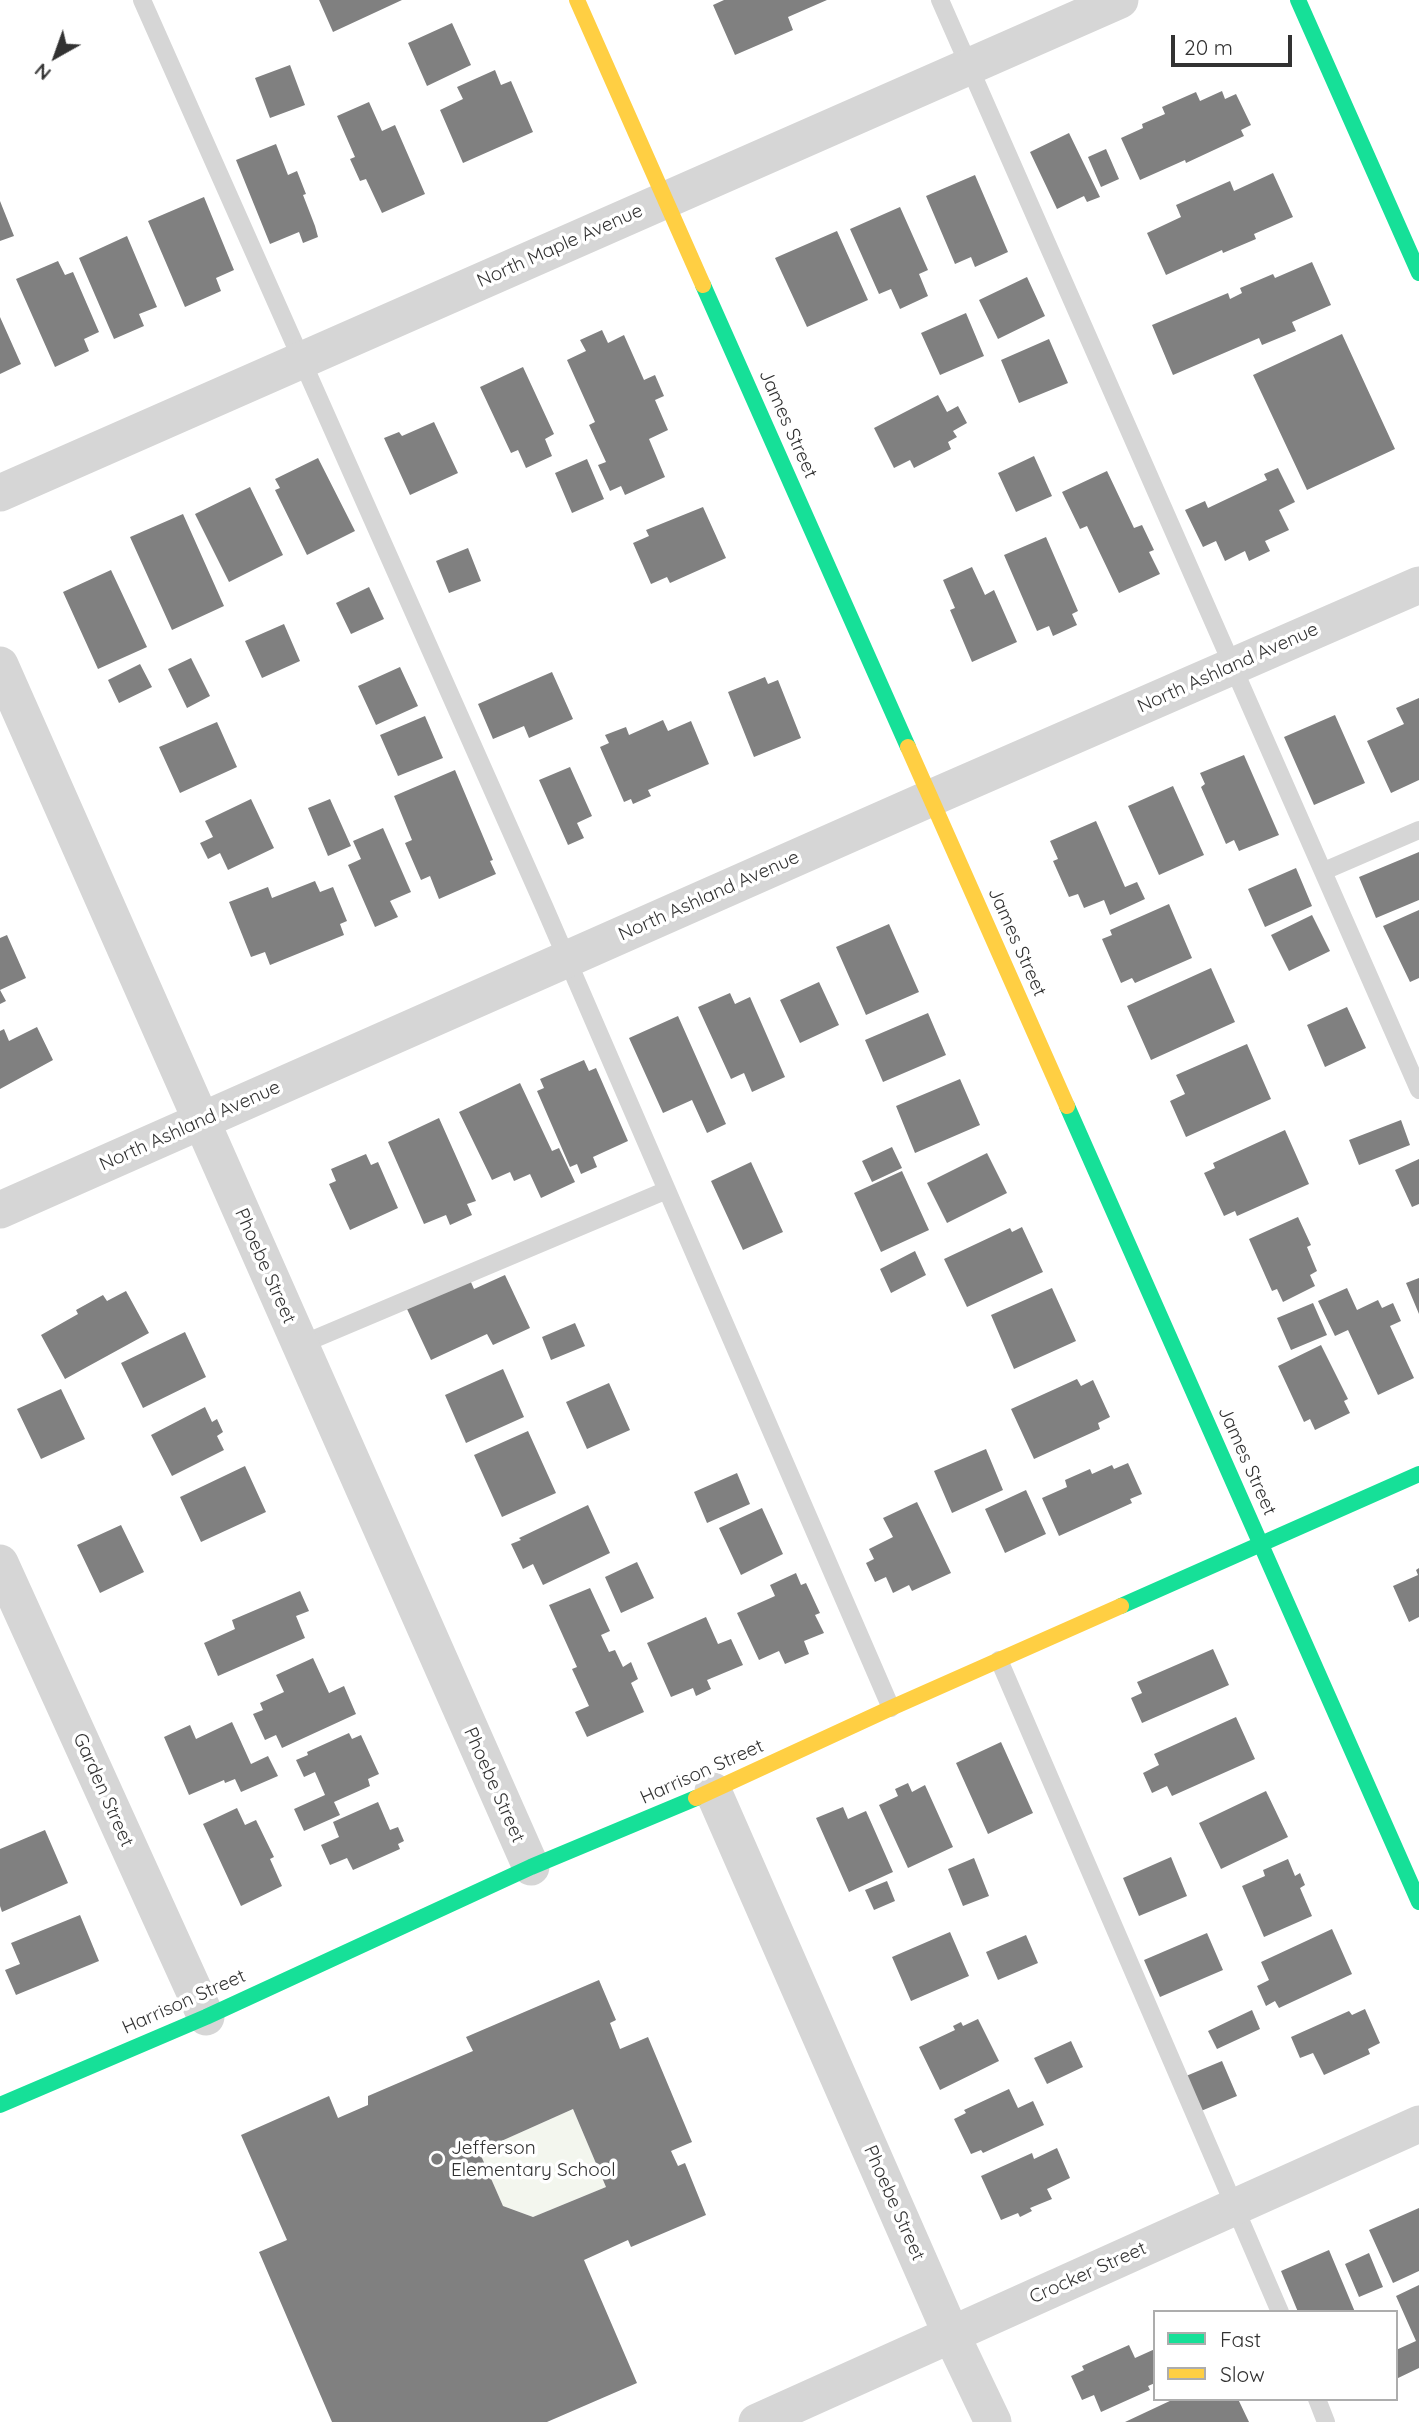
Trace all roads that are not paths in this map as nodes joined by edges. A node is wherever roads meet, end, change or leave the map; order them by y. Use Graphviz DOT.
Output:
graph roads {
  1 [pos="142,0"];
  2 [pos="578,0"];
  3 [pos="940,0"];
  4 [pos="1120,0"];
  5 [pos="1298,0"];
  6 [pos="968,66"];
  7 [pos="666,199"];
  8 [pos="1419,226"];
  9 [pos="1402,234"];
  10 [pos="1419,273"];
  11 [pos="302,360"];
  12 [pos="0,494"];
  13 [pos="1419,586"];
  14 [pos="0,665"];
  15 [pos="1234,666"];
  16 [pos="931,798"];
  17 [pos="1419,830"];
  18 [pos="1324,871"];
  19 [pos="567,959"];
  20 [pos="1419,1090"];
  21 [pos="201,1121"];
  22 [pos="667,1190"];
  23 [pos="0,1210"];
  24 [pos="300,1345"];
  25 [pos="1419,1475"];
  26 [pos="1261,1545"];
  27 [pos="0,1563"];
  28 [pos="999,1660"];
  29 [pos="891,1708"];
  30 [pos="713,1791"];
  31 [pos="531,1867"];
  32 [pos="1419,1902"];
  33 [pos="206,2017"];
  34 [pos="0,2105"];
  35 [pos="1419,2124"];
  36 [pos="1235,2206"];
  37 [pos="1279,2310"];
  38 [pos="951,2334"];
  39 [pos="1318,2401"];
  40 [pos="757,2422"];
  41 [pos="993,2422"];
  42 [pos="1326,2422"];
  1 -- 11 [label="lane"];
  2 -- 7 [label="street, James Street"];
  3 -- 6 [label="lane"];
  4 -- 6 [label="street, North Maple Avenue"];
  5 -- 9 [label="street"];
  6 -- 7 [label="street, North Maple Avenue"];
  6 -- 15 [label="lane"];
  7 -- 11 [label="street, North Maple Avenue"];
  7 -- 16 [label="street, James Street"];
  8 -- 9 [label="lane"];
  9 -- 10 [label="street"];
  11 -- 12 [label="street, North Maple Avenue"];
  11 -- 19 [label="lane"];
  13 -- 15 [label="street, North Ashland Avenue"];
  14 -- 21 [label="street, Phoebe Street"];
  15 -- 16 [label="street, North Ashland Avenue"];
  15 -- 18 [label="lane"];
  16 -- 19 [label="street, North Ashland Avenue"];
  16 -- 26 [label="street, James Street"];
  17 -- 18 [label="lane"];
  18 -- 20 [label="lane"];
  19 -- 21 [label="street, North Ashland Avenue"];
  19 -- 22 [label="lane"];
  21 -- 23 [label="street, North Ashland Avenue"];
  21 -- 24 [label="street, Phoebe Street"];
  22 -- 24 [label="lane"];
  22 -- 29 [label="lane"];
  24 -- 31 [label="street, Phoebe Street"];
  25 -- 26 [label="street, Harrison Street"];
  26 -- 28 [label="street, Harrison Street"];
  26 -- 32 [label="street, James Street"];
  27 -- 33 [label="street, Garden Street"];
  28 -- 29 [label="street, Harrison Street"];
  28 -- 36 [label="lane"];
  29 -- 30 [label="street, Harrison Street"];
  30 -- 31 [label="street, Harrison Street"];
  30 -- 38 [label="street, Phoebe Street"];
  31 -- 33 [label="street, Harrison Street"];
  33 -- 34 [label="street, Harrison Street"];
  35 -- 36 [label="street, Crocker Street"];
  36 -- 37 [label="lane"];
  36 -- 38 [label="street, Crocker Street"];
  38 -- 40 [label="street, Crocker Street"];
  38 -- 41 [label="street, Phoebe Street"];
  39 -- 42 [label="lane"];
}
